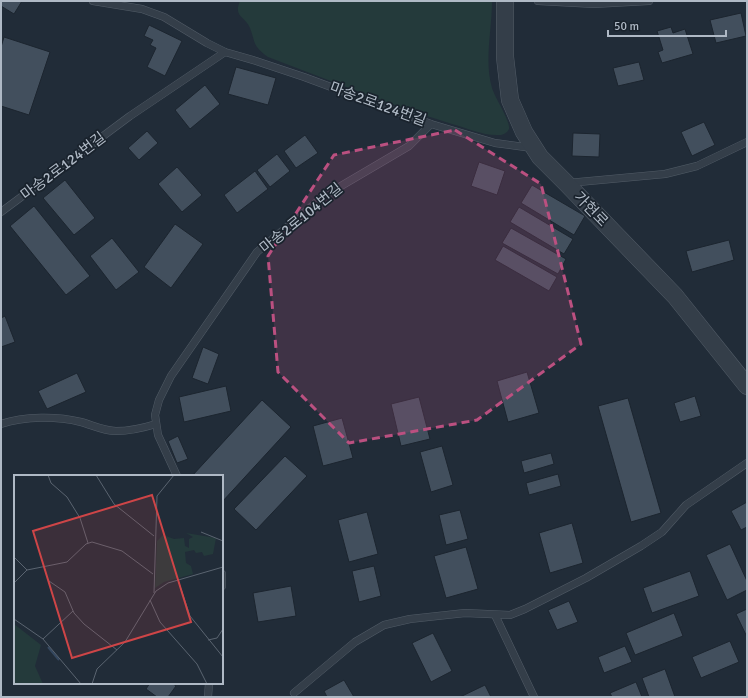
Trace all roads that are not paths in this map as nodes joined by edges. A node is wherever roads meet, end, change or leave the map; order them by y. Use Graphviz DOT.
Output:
graph roads {
  1 [pos="93,1"];
  2 [pos="505,1"];
  3 [pos="538,1"];
  4 [pos="649,1"];
  5 [pos="225,52"];
  6 [pos="431,124"];
  7 [pos="747,142"];
  8 [pos="534,148"];
  9 [pos="566,183"];
  10 [pos="1,212"];
  11 [pos="747,386"];
  12 [pos="1,424"];
  13 [pos="156,424"];
  14 [pos="747,463"];
  15 [pos="177,475"];
  16 [pos="495,615"];
  17 [pos="209,684"];
  18 [pos="294,693"];
  19 [pos="208,697"];
  20 [pos="534,697"];
  1 -- 5 [label="lane, 마송2로124번길"];
  2 -- 8 [label="street, 가현로"];
  3 -- 4 [label="lane"];
  5 -- 6 [label="lane, 마송2로124번길"];
  5 -- 10 [label="lane, 마송2로124번길"];
  6 -- 8 [label="lane, 마송2로124번길"];
  6 -- 13 [label="lane, 마송2로104번길"];
  7 -- 9 [label="lane"];
  8 -- 9 [label="street, 가현로"];
  9 -- 11 [label="street, 가현로"];
  12 -- 13 [label="lane"];
  13 -- 15 [label="lane, 마송2로104번길"];
  14 -- 16 [label="lane"];
  16 -- 18 [label="lane"];
  16 -- 20 [label="lane"];
  17 -- 19 [label="lane"];
}
